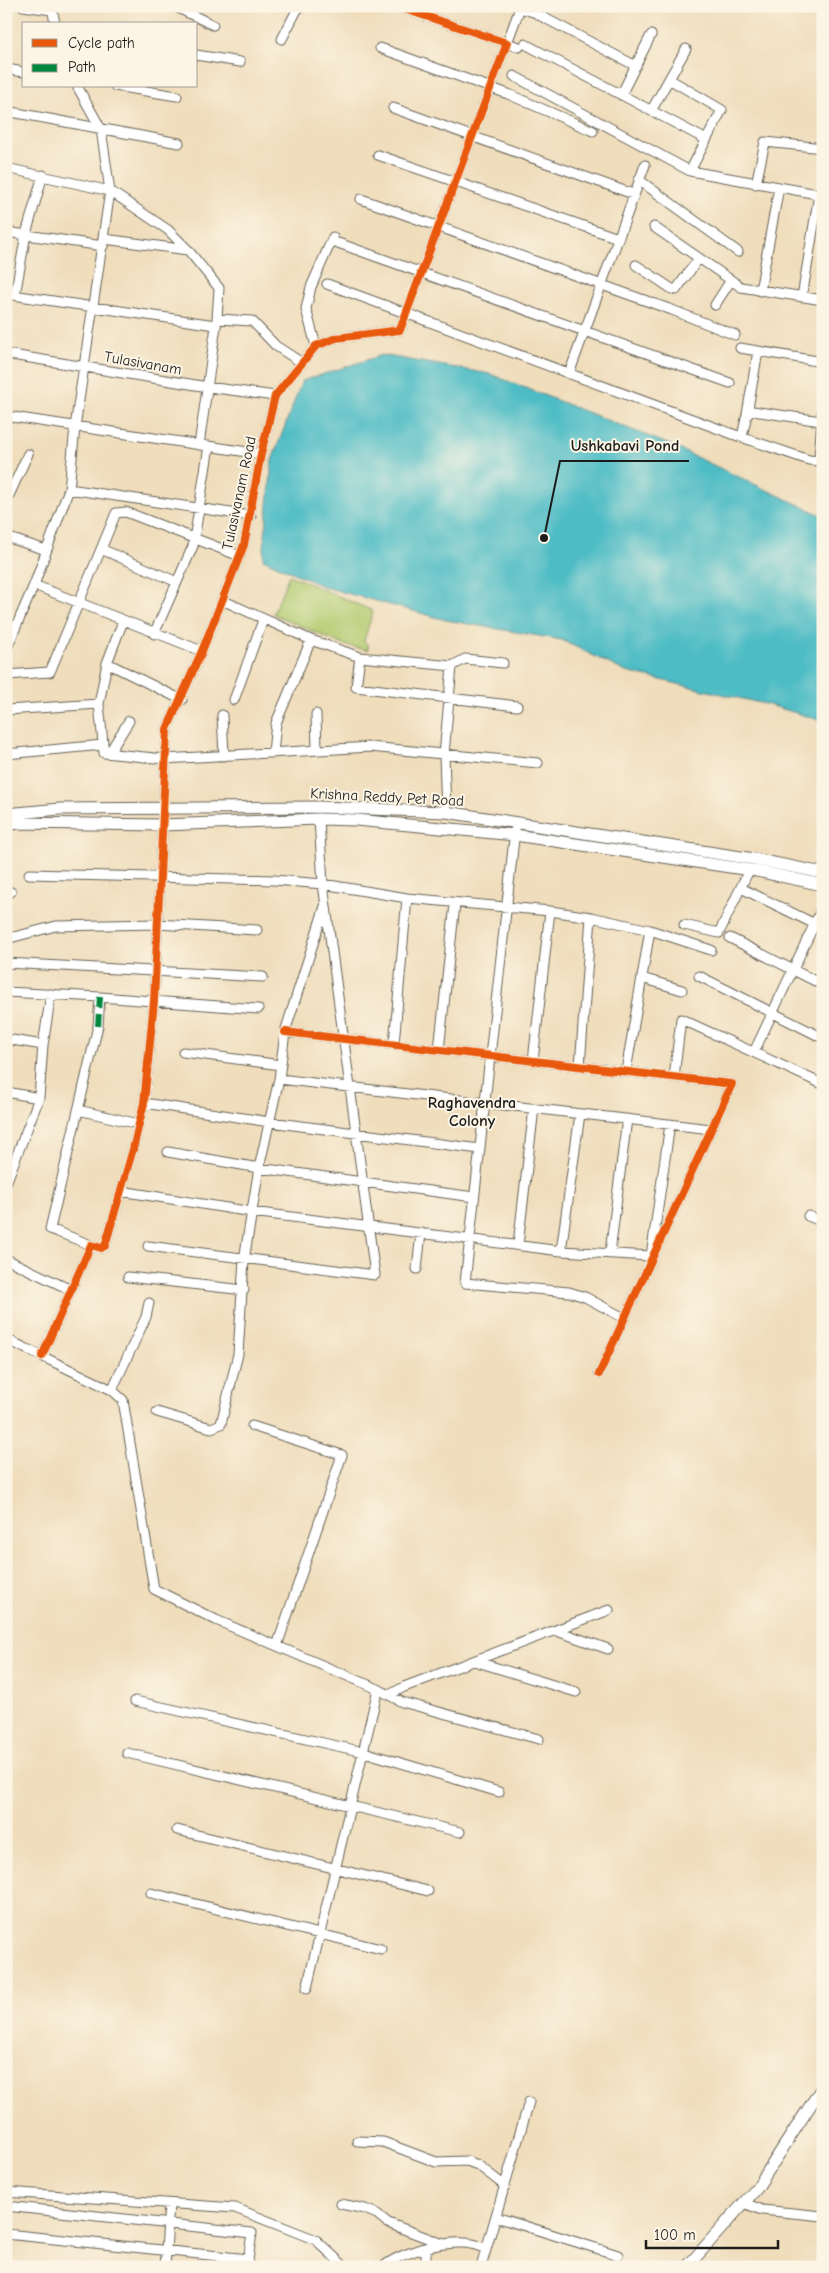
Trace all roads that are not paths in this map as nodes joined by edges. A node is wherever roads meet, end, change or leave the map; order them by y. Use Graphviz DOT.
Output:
graph roads {
  1 [pos="23,6"];
  2 [pos="174,6"];
  3 [pos="299,6"];
  4 [pos="395,6"];
  5 [pos="518,7"];
  6 [pos="52,8"];
  7 [pos="55,22"];
  8 [pos="213,25"];
  9 [pos="652,35"];
  10 [pos="282,39"];
  11 [pos="507,43"];
  12 [pos="380,48"];
  13 [pos="686,49"];
  14 [pos="198,55"];
  15 [pos="240,62"];
  16 [pos="636,66"];
  17 [pos="6,69"];
  18 [pos="22,72"];
  19 [pos="514,76"];
  20 [pos="669,79"];
  21 [pos="77,88"];
  22 [pos="141,88"];
  23 [pos="491,88"];
  24 [pos="154,89"];
  25 [pos="621,95"];
  26 [pos="177,96"];
  27 [pos="392,108"];
  28 [pos="6,110"];
  29 [pos="651,111"];
  30 [pos="101,129"];
  31 [pos="593,130"];
  32 [pos="472,136"];
  33 [pos="705,139"];
  34 [pos="179,143"];
  35 [pos="823,148"];
  36 [pos="378,155"];
  37 [pos="644,165"];
  38 [pos="6,168"];
  39 [pos="690,171"];
  40 [pos="43,175"];
  41 [pos="639,180"];
  42 [pos="455,182"];
  43 [pos="756,184"];
  44 [pos="779,187"];
  45 [pos="110,191"];
  46 [pos="633,194"];
  47 [pos="821,195"];
  48 [pos="361,199"];
  49 [pos="438,226"];
  50 [pos="654,227"];
  51 [pos="6,232"];
  52 [pos="26,234"];
  53 [pos="618,238"];
  54 [pos="103,242"];
  55 [pos="188,250"];
  56 [pos="738,252"];
  57 [pos="699,258"];
  58 [pos="636,265"];
  59 [pos="422,273"];
  60 [pos="731,280"];
  61 [pos="328,284"];
  62 [pos="600,285"];
  63 [pos="760,291"];
  64 [pos="11,295"];
  65 [pos="802,297"];
  66 [pos="823,300"];
  67 [pos="715,305"];
  68 [pos="94,308"];
  69 [pos="408,314"];
  70 [pos="216,322"];
  71 [pos="584,330"];
  72 [pos="734,335"];
  73 [pos="316,346"];
  74 [pos="740,348"];
  75 [pos="758,351"];
  76 [pos="6,354"];
  77 [pos="302,362"];
  78 [pos="823,362"];
  79 [pos="86,367"];
  80 [pos="569,374"];
  81 [pos="730,383"];
  82 [pos="208,387"];
  83 [pos="275,396"];
  84 [pos="822,404"];
  85 [pos="747,414"];
  86 [pos="6,416"];
  87 [pos="821,422"];
  88 [pos="76,426"];
  89 [pos="742,438"];
  90 [pos="199,445"];
  91 [pos="209,446"];
  92 [pos="28,454"];
  93 [pos="261,454"];
  94 [pos="69,489"];
  95 [pos="6,502"];
  96 [pos="199,510"];
  97 [pos="251,516"];
  98 [pos="6,537"];
  99 [pos="194,537"];
  100 [pos="101,549"];
  101 [pos="46,550"];
  102 [pos="240,556"];
  103 [pos="177,582"];
  104 [pos="34,585"];
  105 [pos="222,600"];
  106 [pos="78,602"];
  107 [pos="263,620"];
  108 [pos="123,621"];
  109 [pos="154,634"];
  110 [pos="311,640"];
  111 [pos="6,650"];
  112 [pos="202,652"];
  113 [pos="360,657"];
  114 [pos="107,663"];
  115 [pos="503,663"];
  116 [pos="452,666"];
  117 [pos="6,675"];
  118 [pos="449,697"];
  119 [pos="182,700"];
  120 [pos="234,700"];
  121 [pos="99,704"];
  122 [pos="517,706"];
  123 [pos="6,710"];
  124 [pos="222,714"];
  125 [pos="316,714"];
  126 [pos="129,721"];
  127 [pos="103,745"];
  128 [pos="316,750"];
  129 [pos="274,753"];
  130 [pos="6,754"];
  131 [pos="109,754"];
  132 [pos="444,755"];
  133 [pos="224,756"];
  134 [pos="165,759"];
  135 [pos="538,763"];
  136 [pos="163,810"];
  137 [pos="446,812"];
  138 [pos="6,814"];
  139 [pos="320,819"];
  140 [pos="516,822"];
  141 [pos="6,825"];
  142 [pos="162,825"];
  143 [pos="515,835"];
  144 [pos="749,870"];
  145 [pos="823,873"];
  146 [pos="29,874"];
  147 [pos="159,878"];
  148 [pos="323,884"];
  149 [pos="823,885"];
  150 [pos="746,890"];
  151 [pos="407,898"];
  152 [pos="326,904"];
  153 [pos="455,904"];
  154 [pos="823,906"];
  155 [pos="507,907"];
  156 [pos="550,911"];
  157 [pos="591,917"];
  158 [pos="156,924"];
  159 [pos="814,924"];
  160 [pos="684,926"];
  161 [pos="823,928"];
  162 [pos="257,930"];
  163 [pos="650,930"];
  164 [pos="730,938"];
  165 [pos="6,939"];
  166 [pos="712,950"];
  167 [pos="6,963"];
  168 [pos="792,969"];
  169 [pos="155,970"];
  170 [pos="698,976"];
  171 [pos="263,977"];
  172 [pos="642,978"];
  173 [pos="823,984"];
  174 [pos="682,990"];
  175 [pos="6,992"];
  176 [pos="51,994"];
  177 [pos="100,997"];
  178 [pos="154,1001"];
  179 [pos="258,1009"];
  180 [pos="772,1013"];
  181 [pos="285,1032"];
  182 [pos="823,1038"];
  183 [pos="344,1039"];
  184 [pos="6,1040"];
  185 [pos="394,1044"];
  186 [pos="43,1045"];
  187 [pos="439,1050"];
  188 [pos="183,1052"];
  189 [pos="754,1052"];
  190 [pos="490,1056"];
  191 [pos="533,1061"];
  192 [pos="281,1065"];
  193 [pos="580,1066"];
  194 [pos="626,1071"];
  195 [pos="674,1077"];
  196 [pos="279,1079"];
  197 [pos="820,1083"];
  198 [pos="351,1087"];
  199 [pos="6,1092"];
  200 [pos="39,1098"];
  201 [pos="144,1103"];
  202 [pos="485,1103"];
  203 [pos="534,1108"];
  204 [pos="78,1110"];
  205 [pos="580,1114"];
  206 [pos="627,1120"];
  207 [pos="270,1122"];
  208 [pos="139,1124"];
  209 [pos="670,1124"];
  210 [pos="711,1129"];
  211 [pos="357,1133"];
  212 [pos="480,1149"];
  213 [pos="168,1152"];
  214 [pos="259,1168"];
  215 [pos="364,1182"];
  216 [pos="6,1183"];
  217 [pos="121,1191"];
  218 [pos="474,1197"];
  219 [pos="252,1212"];
  220 [pos="808,1216"];
  221 [pos="823,1222"];
  222 [pos="370,1226"];
  223 [pos="421,1233"];
  224 [pos="470,1239"];
  225 [pos="91,1245"];
  226 [pos="518,1245"];
  227 [pos="148,1246"];
  228 [pos="561,1251"];
  229 [pos="610,1252"];
  230 [pos="651,1256"];
  231 [pos="6,1259"];
  232 [pos="244,1260"];
  233 [pos="417,1269"];
  234 [pos="128,1277"];
  235 [pos="71,1290"];
  236 [pos="244,1290"];
  237 [pos="149,1304"];
  238 [pos="624,1318"];
  239 [pos="6,1339"];
  240 [pos="42,1356"];
  241 [pos="599,1374"];
  242 [pos="112,1390"];
  243 [pos="157,1412"];
  244 [pos="252,1426"];
  245 [pos="609,1610"];
  246 [pos="557,1630"];
  247 [pos="277,1646"];
  248 [pos="608,1649"];
  249 [pos="474,1662"];
  250 [pos="378,1690"];
  251 [pos="576,1692"];
  252 [pos="389,1695"];
  253 [pos="135,1701"];
  254 [pos="539,1739"];
  255 [pos="364,1752"];
  256 [pos="127,1753"];
  257 [pos="499,1792"];
  258 [pos="350,1807"];
  259 [pos="177,1830"];
  260 [pos="460,1832"];
  261 [pos="336,1869"];
  262 [pos="428,1891"];
  263 [pos="151,1893"];
  264 [pos="319,1935"];
  265 [pos="381,1948"];
  266 [pos="307,1988"];
  267 [pos="823,2086"];
  268 [pos="529,2102"];
  269 [pos="357,2141"];
  270 [pos="505,2186"];
  271 [pos="6,2192"];
  272 [pos="744,2203"];
  273 [pos="169,2204"];
  274 [pos="342,2204"];
  275 [pos="6,2206"];
  276 [pos="823,2216"];
  277 [pos="496,2217"];
  278 [pos="168,2224"];
  279 [pos="6,2234"];
  280 [pos="443,2244"];
  281 [pos="426,2248"];
  282 [pos="486,2250"];
  283 [pos="166,2252"];
  284 [pos="618,2255"];
  285 [pos="247,2263"];
  286 [pos="165,2267"];
  287 [pos="345,2267"];
  288 [pos="383,2267"];
  289 [pos="426,2267"];
  290 [pos="481,2267"];
  291 [pos="687,2267"];
  1 -- 6 [label="street"];
  2 -- 8 [label="street"];
  3 -- 10 [label="street"];
  4 -- 11 [label="street"];
  5 -- 11 [label="street"];
  5 -- 16 [label="street"];
  6 -- 7 [label="street"];
  9 -- 16 [label="street"];
  11 -- 23 [label="street"];
  11 -- 25 [label="street"];
  12 -- 23 [label="street"];
  13 -- 20 [label="street"];
  14 -- 15 [label="street"];
  16 -- 25 [label="street"];
  17 -- 18 [label="street"];
  19 -- 39 [label="street"];
  20 -- 29 [label="street"];
  20 -- 33 [label="street"];
  21 -- 30 [label="street"];
  22 -- 24 [label="street"];
  23 -- 31 [label="street"];
  23 -- 32 [label="street"];
  24 -- 26 [label="street"];
  25 -- 29 [label="street"];
  27 -- 32 [label="street"];
  28 -- 30 [label="street"];
  29 -- 33 [label="street"];
  30 -- 34 [label="street"];
  30 -- 45 [label="street"];
  32 -- 42 [label="street"];
  32 -- 46 [label="street"];
  33 -- 39 [label="street"];
  35 -- 43 [label="street"];
  36 -- 42 [label="street"];
  37 -- 41 [label="street"];
  38 -- 40 [label="street"];
  39 -- 43 [label="street"];
  40 -- 45 [label="street"];
  40 -- 52 [label="street"];
  41 -- 46 [label="street"];
  41 -- 56 [label="street"];
  42 -- 49 [label="street"];
  42 -- 53 [label="street"];
  43 -- 44 [label="street"];
  44 -- 47 [label="street"];
  44 -- 63 [label="street"];
  45 -- 54 [label="street"];
  45 -- 55 [label="street"];
  46 -- 53 [label="street"];
  47 -- 65 [label="street"];
  48 -- 49 [label="street"];
  49 -- 59 [label="street"];
  49 -- 62 [label="street"];
  50 -- 57 [label="street"];
  51 -- 52 [label="street"];
  52 -- 54 [label="street"];
  52 -- 64 [label="street"];
  53 -- 62 [label="street"];
  54 -- 55 [label="street"];
  54 -- 68 [label="street"];
  55 -- 70 [label="street"];
  57 -- 58 [label="street"];
  57 -- 60 [label="street"];
  59 -- 69 [label="street"];
  59 -- 71 [label="street"];
  59 -- 73 [label="street"];
  60 -- 63 [label="street"];
  60 -- 67 [label="street"];
  61 -- 69 [label="street"];
  62 -- 71 [label="street"];
  62 -- 72 [label="street"];
  63 -- 65 [label="street"];
  64 -- 68 [label="street"];
  65 -- 66 [label="street"];
  68 -- 70 [label="street"];
  68 -- 79 [label="street"];
  69 -- 73 [label="street, Tulasivanam Road"];
  69 -- 80 [label="street"];
  70 -- 77 [label="street"];
  70 -- 82 [label="street"];
  71 -- 80 [label="street"];
  71 -- 81 [label="street"];
  73 -- 77 [label="street, Tulasivanam Road"];
  74 -- 75 [label="street"];
  75 -- 78 [label="street"];
  75 -- 85 [label="street"];
  76 -- 79 [label="street, Tulasivanam"];
  77 -- 83 [label="street, Tulasivanam Road"];
  79 -- 82 [label="street, Tulasivanam"];
  79 -- 88 [label="street"];
  80 -- 89 [label="street"];
  82 -- 83 [label="street, Tulasivanam"];
  82 -- 90 [label="street"];
  83 -- 93 [label="street, Tulasivanam Road"];
  84 -- 87 [label="street"];
  85 -- 87 [label="street"];
  85 -- 89 [label="street"];
  86 -- 88 [label="street"];
  87 -- 89 [label="street"];
  88 -- 90 [label="street"];
  88 -- 94 [label="street"];
  90 -- 91 [label="street"];
  91 -- 93 [label="street"];
  91 -- 96 [label="street"];
  92 -- 95 [label="street"];
  93 -- 97 [label="street, Tulasivanam Road"];
  94 -- 96 [label="street"];
  94 -- 101 [label="street"];
  96 -- 97 [label="street"];
  96 -- 99 [label="street"];
  97 -- 102 [label="street, Tulasivanam Road"];
  98 -- 101 [label="street"];
  99 -- 100 [label="street"];
  99 -- 102 [label="street"];
  99 -- 103 [label="street"];
  100 -- 103 [label="street"];
  100 -- 106 [label="street"];
  101 -- 104 [label="street"];
  102 -- 105 [label="street, Tulasivanam Road"];
  103 -- 109 [label="street"];
  104 -- 106 [label="street"];
  104 -- 111 [label="street"];
  105 -- 107 [label="street"];
  105 -- 112 [label="street, Tulasivanam Road"];
  106 -- 108 [label="street"];
  106 -- 117 [label="street"];
  107 -- 110 [label="street"];
  107 -- 120 [label="street"];
  108 -- 109 [label="street"];
  108 -- 114 [label="street"];
  109 -- 112 [label="street"];
  110 -- 113 [label="street"];
  110 -- 129 [label="street"];
  112 -- 119 [label="street, Tulasivanam Road"];
  113 -- 116 [label="street"];
  113 -- 118 [label="street"];
  114 -- 119 [label="street"];
  114 -- 121 [label="street"];
  115 -- 116 [label="street"];
  116 -- 118 [label="street"];
  118 -- 122 [label="street"];
  118 -- 132 [label="street"];
  119 -- 134 [label="street, Tulasivanam Road"];
  121 -- 123 [label="street"];
  121 -- 127 [label="street"];
  124 -- 133 [label="street"];
  125 -- 128 [label="street"];
  126 -- 131 [label="street"];
  127 -- 130 [label="street"];
  127 -- 131 [label="street"];
  128 -- 129 [label="street"];
  128 -- 132 [label="street"];
  129 -- 133 [label="street"];
  131 -- 134 [label="street"];
  132 -- 135 [label="street"];
  132 -- 137 [label="street"];
  133 -- 134 [label="street"];
  134 -- 136 [label="street, Tulasivanam Road"];
  136 -- 137 [label="main road, Krishna Reddy Pet Road"];
  136 -- 138 [label="main road, Krishna Reddy Pet Road"];
  136 -- 142 [label="street, Tulasivanam Road"];
  137 -- 140 [label="main road, Krishna Reddy Pet Road"];
  139 -- 142 [label="main road, Krishna Reddy Pet Road"];
  139 -- 143 [label="main road, Krishna Reddy Pet Road"];
  139 -- 148 [label="street"];
  140 -- 143 [label="street"];
  140 -- 145 [label="main road, Krishna Reddy Pet Road"];
  141 -- 142 [label="main road, Krishna Reddy Pet Road"];
  142 -- 147 [label="street, Tulasivanam Road"];
  143 -- 144 [label="main road, Krishna Reddy Pet Road"];
  143 -- 155 [label="street"];
  144 -- 149 [label="main road, Krishna Reddy Pet Road"];
  144 -- 160 [label="street"];
  146 -- 147 [label="street"];
  147 -- 148 [label="street"];
  147 -- 158 [label="street, Tulasivanam Road"];
  148 -- 151 [label="street"];
  148 -- 152 [label="street"];
  150 -- 159 [label="street"];
  151 -- 153 [label="street"];
  151 -- 185 [label="street"];
  152 -- 181 [label="street"];
  152 -- 183 [label="street"];
  153 -- 155 [label="street"];
  153 -- 187 [label="street"];
  154 -- 159 [label="street"];
  155 -- 156 [label="street"];
  155 -- 190 [label="street"];
  156 -- 157 [label="street"];
  156 -- 191 [label="street"];
  157 -- 163 [label="street"];
  157 -- 193 [label="street"];
  158 -- 162 [label="street"];
  158 -- 165 [label="street"];
  158 -- 169 [label="street, Tulasivanam Road"];
  159 -- 161 [label="street"];
  159 -- 168 [label="street"];
  163 -- 166 [label="street"];
  163 -- 172 [label="street"];
  164 -- 168 [label="street"];
  167 -- 169 [label="street"];
  168 -- 173 [label="street"];
  168 -- 180 [label="street"];
  169 -- 171 [label="street"];
  169 -- 178 [label="street, Tulasivanam Road"];
  170 -- 180 [label="street"];
  172 -- 174 [label="street"];
  172 -- 194 [label="street"];
  175 -- 176 [label="street"];
  176 -- 177 [label="street"];
  176 -- 186 [label="street"];
  177 -- 178 [label="street"];
  177 -- 204 [label="street"];
  178 -- 179 [label="street"];
  178 -- 201 [label="street, Tulasivanam Road"];
  180 -- 182 [label="street"];
  180 -- 189 [label="street"];
  181 -- 183 [label="street"];
  181 -- 192 [label="street"];
  183 -- 185 [label="street"];
  183 -- 198 [label="street"];
  184 -- 186 [label="street"];
  185 -- 187 [label="street"];
  186 -- 200 [label="street"];
  187 -- 190 [label="street"];
  188 -- 192 [label="street"];
  189 -- 195 [label="street"];
  189 -- 197 [label="street"];
  190 -- 191 [label="street"];
  190 -- 202 [label="street"];
  191 -- 193 [label="street"];
  192 -- 196 [label="street"];
  193 -- 194 [label="street"];
  194 -- 195 [label="street"];
  195 -- 210 [label="street"];
  196 -- 198 [label="street"];
  196 -- 207 [label="street"];
  198 -- 202 [label="street"];
  198 -- 211 [label="street"];
  199 -- 200 [label="street"];
  200 -- 216 [label="street"];
  201 -- 207 [label="street"];
  201 -- 208 [label="street, Tulasivanam Road"];
  202 -- 203 [label="street"];
  202 -- 212 [label="street"];
  203 -- 205 [label="street"];
  203 -- 226 [label="street"];
  204 -- 208 [label="street"];
  204 -- 225 [label="street"];
  205 -- 206 [label="street"];
  205 -- 228 [label="street"];
  206 -- 209 [label="street"];
  206 -- 229 [label="street"];
  207 -- 211 [label="street"];
  207 -- 214 [label="street"];
  208 -- 217 [label="street, Tulasivanam Road"];
  209 -- 210 [label="street"];
  209 -- 230 [label="street"];
  210 -- 230 [label="street"];
  211 -- 212 [label="street"];
  211 -- 215 [label="street"];
  212 -- 218 [label="street"];
  213 -- 214 [label="street"];
  214 -- 215 [label="street"];
  214 -- 219 [label="street"];
  215 -- 218 [label="street"];
  215 -- 222 [label="street"];
  217 -- 219 [label="street"];
  217 -- 225 [label="street, Tulasivanam Road"];
  218 -- 224 [label="street"];
  219 -- 222 [label="street"];
  219 -- 232 [label="street"];
  220 -- 221 [label="street"];
  222 -- 223 [label="street"];
  222 -- 232 [label="street"];
  223 -- 224 [label="street"];
  223 -- 233 [label="street"];
  224 -- 226 [label="street"];
  224 -- 238 [label="street"];
  225 -- 235 [label="street"];
  226 -- 228 [label="street"];
  227 -- 232 [label="street"];
  228 -- 229 [label="street"];
  229 -- 230 [label="street"];
  230 -- 238 [label="street"];
  231 -- 235 [label="street"];
  232 -- 236 [label="street"];
  234 -- 236 [label="street"];
  235 -- 240 [label="street"];
  236 -- 243 [label="street"];
  237 -- 242 [label="street"];
  238 -- 241 [label="street"];
  239 -- 240 [label="street"];
  240 -- 242 [label="street"];
  242 -- 247 [label="street"];
  244 -- 247 [label="street"];
  245 -- 246 [label="street"];
  246 -- 248 [label="street"];
  246 -- 249 [label="street"];
  247 -- 250 [label="street"];
  249 -- 251 [label="street"];
  249 -- 252 [label="street"];
  250 -- 252 [label="street"];
  250 -- 255 [label="street"];
  252 -- 254 [label="street"];
  253 -- 255 [label="street"];
  255 -- 257 [label="street"];
  255 -- 258 [label="street"];
  256 -- 258 [label="street"];
  258 -- 260 [label="street"];
  258 -- 261 [label="street"];
  259 -- 261 [label="street"];
  261 -- 262 [label="street"];
  261 -- 264 [label="street"];
  263 -- 264 [label="street"];
  264 -- 265 [label="street"];
  264 -- 266 [label="street"];
  267 -- 272 [label="main road"];
  268 -- 270 [label="street"];
  269 -- 270 [label="street"];
  270 -- 277 [label="street"];
  271 -- 273 [label="street"];
  272 -- 276 [label="street"];
  272 -- 291 [label="main road"];
  273 -- 278 [label="street"];
  273 -- 287 [label="street"];
  274 -- 280 [label="street"];
  275 -- 278 [label="street"];
  277 -- 282 [label="street"];
  277 -- 284 [label="street"];
  278 -- 283 [label="street"];
  278 -- 285 [label="street"];
  279 -- 283 [label="street"];
  280 -- 281 [label="street"];
  280 -- 282 [label="street"];
  281 -- 288 [label="street"];
  281 -- 289 [label="street"];
  282 -- 290 [label="street"];
  283 -- 285 [label="street"];
  283 -- 286 [label="street"];
}
